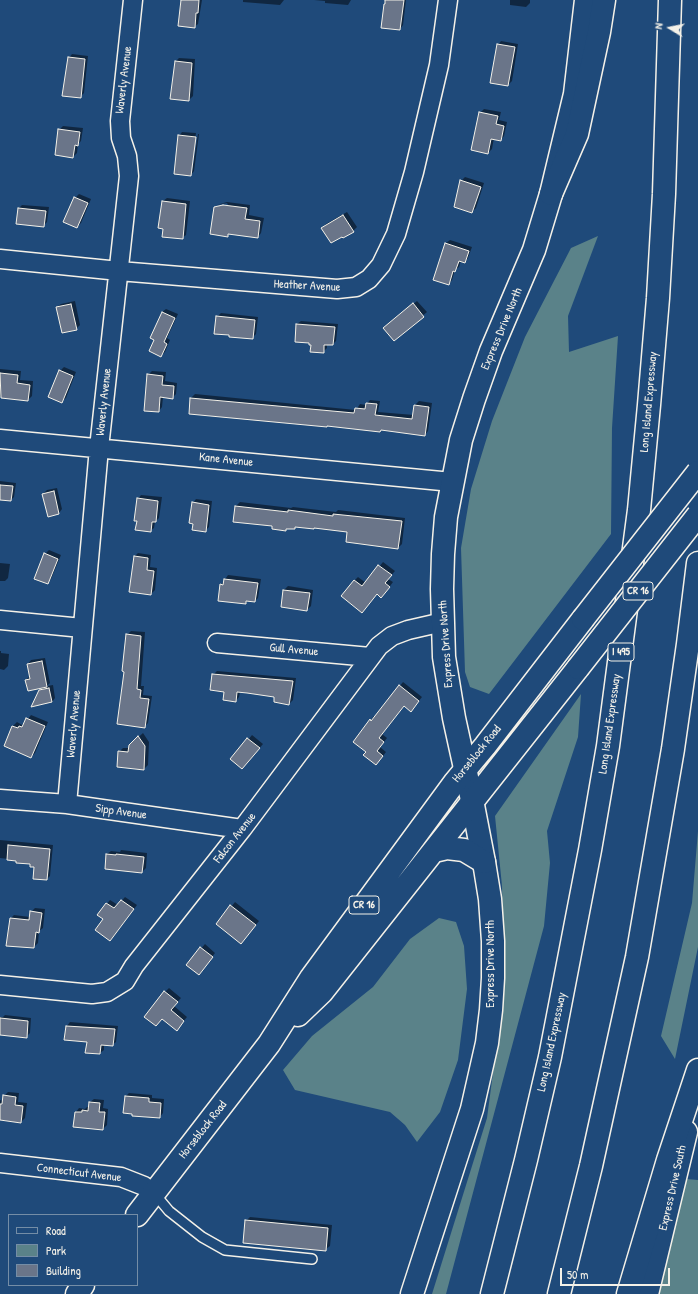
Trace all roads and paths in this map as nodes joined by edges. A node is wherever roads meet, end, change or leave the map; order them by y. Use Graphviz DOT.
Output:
graph roads {
  1 [pos="133,0"];
  2 [pos="448,0"];
  3 [pos="586,0"];
  4 [pos="604,0"];
  5 [pos="670,0"];
  6 [pos="551,194"];
  7 [pos="0,259"];
  8 [pos="119,270"];
  9 [pos="0,439"];
  10 [pos="99,448"];
  11 [pos="698,472"];
  12 [pos="452,482"];
  13 [pos="698,514"];
  14 [pos="698,563"];
  15 [pos="0,620"];
  16 [pos="442,622"];
  17 [pos="82,628"];
  18 [pos="217,643"];
  19 [pos="370,657"];
  20 [pos="465,770"];
  21 [pos="0,799"];
  22 [pos="472,800"];
  23 [pos="67,804"];
  24 [pos="242,829"];
  25 [pos="434,851"];
  26 [pos="484,862"];
  27 [pos="0,985"];
  28 [pos="269,1044"];
  29 [pos="698,1070"];
  30 [pos="698,1082"];
  31 [pos="0,1163"];
  32 [pos="154,1193"];
  33 [pos="138,1214"];
  34 [pos="312,1258"];
  35 [pos="82,1286"];
  36 [pos="76,1294"];
  37 [pos="412,1294"];
  38 [pos="492,1294"];
  39 [pos="559,1294"];
  40 [pos="628,1294"];
  41 [pos="647,1294"];
  1 -- 8 [label="street, Waverly Avenue"];
  2 -- 8 [label="street, Heather Avenue"];
  3 -- 6 [label="main road, Express Drive North"];
  4 -- 6 [label="main road"];
  5 -- 38 [label="main road, Long Island Expressway / I 495"];
  6 -- 12 [label="main road, Express Drive North"];
  7 -- 8 [label="street, Heather Avenue"];
  8 -- 10 [label="street, Waverly Avenue"];
  9 -- 10 [label="street, Kane Avenue"];
  10 -- 12 [label="street, Kane Avenue"];
  10 -- 17 [label="street, Waverly Avenue"];
  11 -- 20 [label="main road, Horseblock Road / CR 16, bridge"];
  12 -- 16 [label="main road, Express Drive North"];
  13 -- 22 [label="main road, Horseblock Road / CR 16, bridge"];
  14 -- 39 [label="main road"];
  15 -- 17 [label="street"];
  16 -- 19 [label="street, Falcon Avenue"];
  16 -- 20 [label="main road, Express Drive North"];
  17 -- 23 [label="street, Waverly Avenue"];
  18 -- 19 [label="street, Gull Avenue"];
  19 -- 24 [label="street, Falcon Avenue"];
  20 -- 22 [label="main road, Express Drive North"];
  20 -- 28 [label="main road, Horseblock Road / CR 16"];
  21 -- 23 [label="street, Sipp Avenue"];
  22 -- 25 [label="main road, Horseblock Road / CR 16"];
  22 -- 26 [label="main road, Express Drive North"];
  23 -- 24 [label="street, Sipp Avenue"];
  24 -- 27 [label="street, Falcon Avenue"];
  25 -- 26 [label="main road"];
  25 -- 28 [label="main road, Horseblock Road / CR 16"];
  26 -- 37 [label="main road, Express Drive North"];
  28 -- 32 [label="main road, Horseblock Road / CR 16"];
  29 -- 40 [label="main road"];
  30 -- 41 [label="main road, Express Drive South"];
  31 -- 32 [label="street, Connecticut Avenue"];
  32 -- 33 [label="main road, Horseblock Road / CR 16"];
  32 -- 34 [label="lane"];
  35 -- 36 [label="main road"];
}
